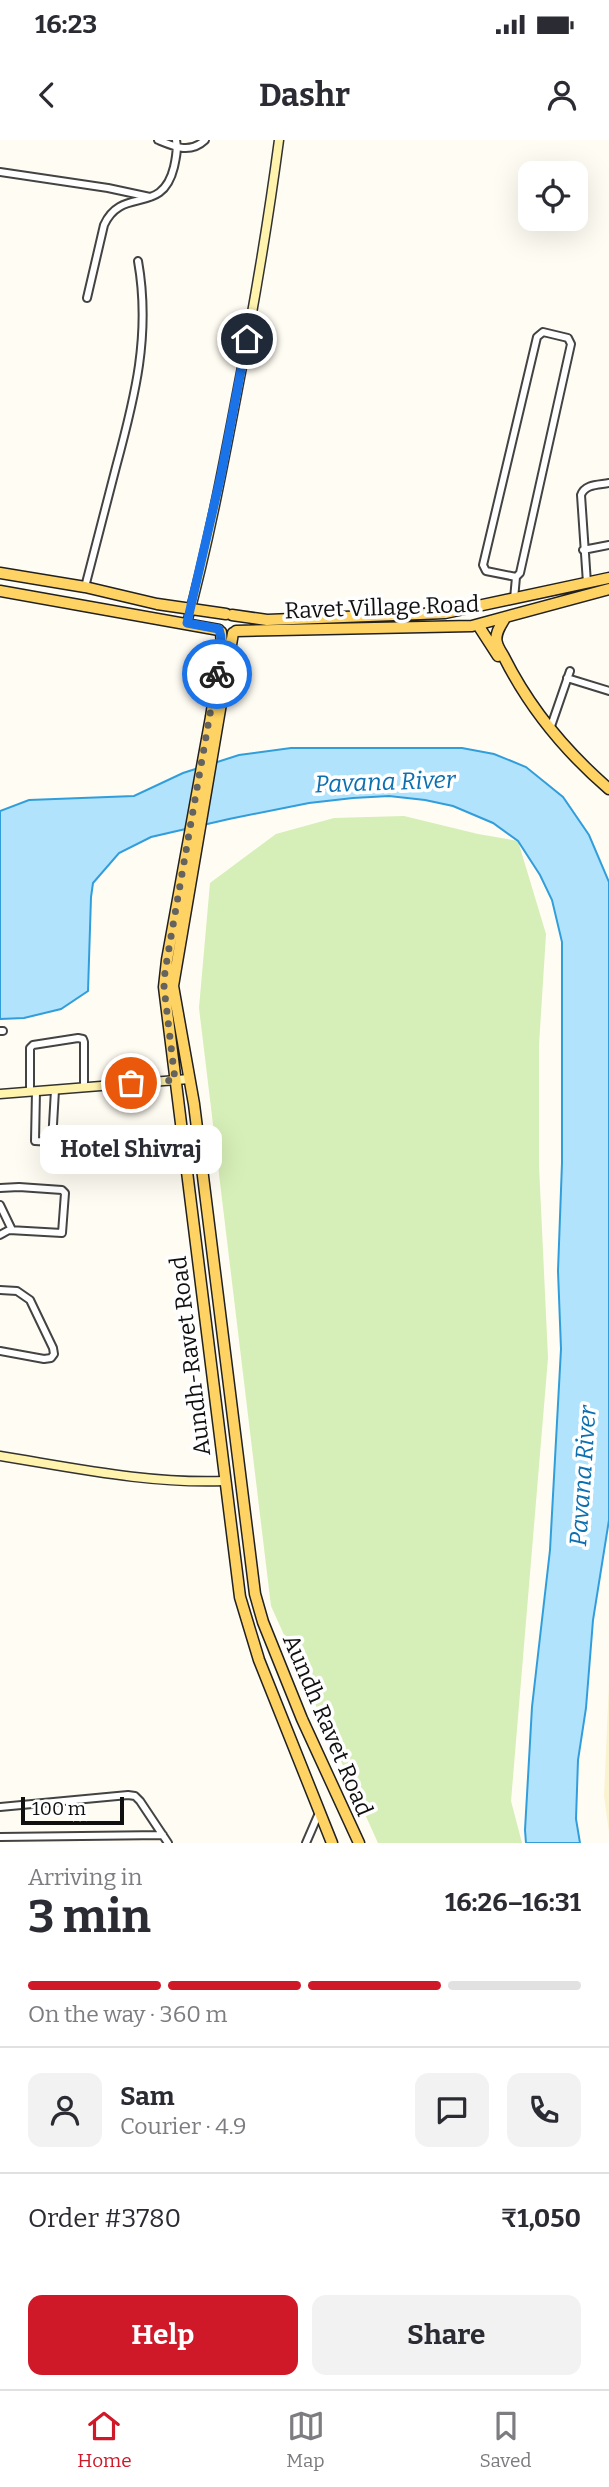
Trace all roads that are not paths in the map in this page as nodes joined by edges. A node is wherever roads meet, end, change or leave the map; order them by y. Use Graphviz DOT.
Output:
graph roads {
  1 [pos="158,140"];
  2 [pos="205,140"];
  3 [pos="279,140"];
  4 [pos="177,144"];
  5 [pos="0,172"];
  6 [pos="153,198"];
  7 [pos="138,261"];
  8 [pos="87,298"];
  9 [pos="609,484"];
  10 [pos="609,545"];
  11 [pos="583,550"];
  12 [pos="0,573"];
  13 [pos="516,577"];
  14 [pos="609,578"];
  15 [pos="587,583"];
  16 [pos="85,587"];
  17 [pos="609,589"];
  18 [pos="0,591"];
  19 [pos="512,600"];
  20 [pos="191,609"];
  21 [pos="467,609"];
  22 [pos="229,615"];
  23 [pos="509,616"];
  24 [pos="187,623"];
  25 [pos="475,625"];
  26 [pos="220,631"];
  27 [pos="234,632"];
  28 [pos="510,670"];
  29 [pos="609,691"];
  30 [pos="215,718"];
  31 [pos="549,729"];
  32 [pos="609,789"];
  33 [pos="170,1001"];
  34 [pos="188,1079"];
  35 [pos="175,1080"];
  36 [pos="84,1087"];
  37 [pos="55,1090"];
  38 [pos="33,1091"];
  39 [pos="0,1094"];
  40 [pos="0,1188"];
  41 [pos="0,1205"];
  42 [pos="12,1230"];
  43 [pos="0,1235"];
  44 [pos="0,1290"];
  45 [pos="0,1351"];
  46 [pos="0,1456"];
  47 [pos="225,1481"];
  48 [pos="263,1622"];
  49 [pos="248,1626"];
  50 [pos="0,1807"];
  51 [pos="318,1813"];
  52 [pos="163,1835"];
  53 [pos="0,1837"];
  54 [pos="168,1843"];
  55 [pos="306,1843"];
  56 [pos="332,1843"];
  57 [pos="359,1843"];
  1 -- 4 [label="street"];
  2 -- 4 [label="street"];
  3 -- 20 [label="street"];
  4 -- 6 [label="street"];
  5 -- 6 [label="street"];
  6 -- 8 [label="street"];
  7 -- 16 [label="street"];
  9 -- 11 [label="street"];
  10 -- 11 [label="street"];
  11 -- 15 [label="street"];
  12 -- 16 [label="main road"];
  13 -- 13 [label="street"];
  13 -- 19 [label="street"];
  14 -- 15 [label="main road, Ravet Village Road"];
  15 -- 19 [label="main road, Ravet Village Road"];
  16 -- 20 [label="main road"];
  17 -- 23 [label="main road, Ravet Village Road"];
  18 -- 24 [label="main road"];
  19 -- 21 [label="main road, Ravet Village Road"];
  19 -- 23 [label="main road"];
  20 -- 22 [label="main road"];
  20 -- 24 [label="street"];
  21 -- 22 [label="main road, Ravet Village Road"];
  21 -- 25 [label="main road"];
  22 -- 26 [label="main road"];
  22 -- 27 [label="main road"];
  23 -- 25 [label="main road, Ravet Village Road"];
  23 -- 28 [label="main road"];
  24 -- 26 [label="main road"];
  25 -- 27 [label="main road, Ravet Village Road"];
  25 -- 28 [label="main road"];
  26 -- 27 [label="main road"];
  26 -- 30 [label="main road"];
  27 -- 30 [label="main road"];
  28 -- 31 [label="main road"];
  29 -- 31 [label="street"];
  30 -- 33 [label="main road"];
  31 -- 32 [label="main road"];
  33 -- 34 [label="main road, Aundh-Ravet Road"];
  33 -- 35 [label="main road, Aundh-Ravet Road"];
  34 -- 35 [label="street"];
  34 -- 48 [label="main road, Aundh-Ravet Road"];
  35 -- 36 [label="street"];
  35 -- 47 [label="main road, Aundh-Ravet Road"];
  36 -- 37 [label="street"];
  36 -- 38 [label="street"];
  37 -- 38 [label="street"];
  37 -- 38 [label="street"];
  38 -- 39 [label="street"];
  40 -- 42 [label="street"];
  41 -- 42 [label="street"];
  42 -- 43 [label="street"];
  44 -- 45 [label="street"];
  46 -- 47 [label="street"];
  47 -- 49 [label="main road, Aundh-Ravet Road"];
  48 -- 57 [label="main road, Aundh Ravet Road"];
  49 -- 51 [label="main road, Aundh Ravet Road"];
  50 -- 52 [label="street"];
  51 -- 55 [label="street"];
  51 -- 56 [label="main road, Aundh Ravet Road"];
  52 -- 53 [label="street"];
  52 -- 54 [label="street"];
}
